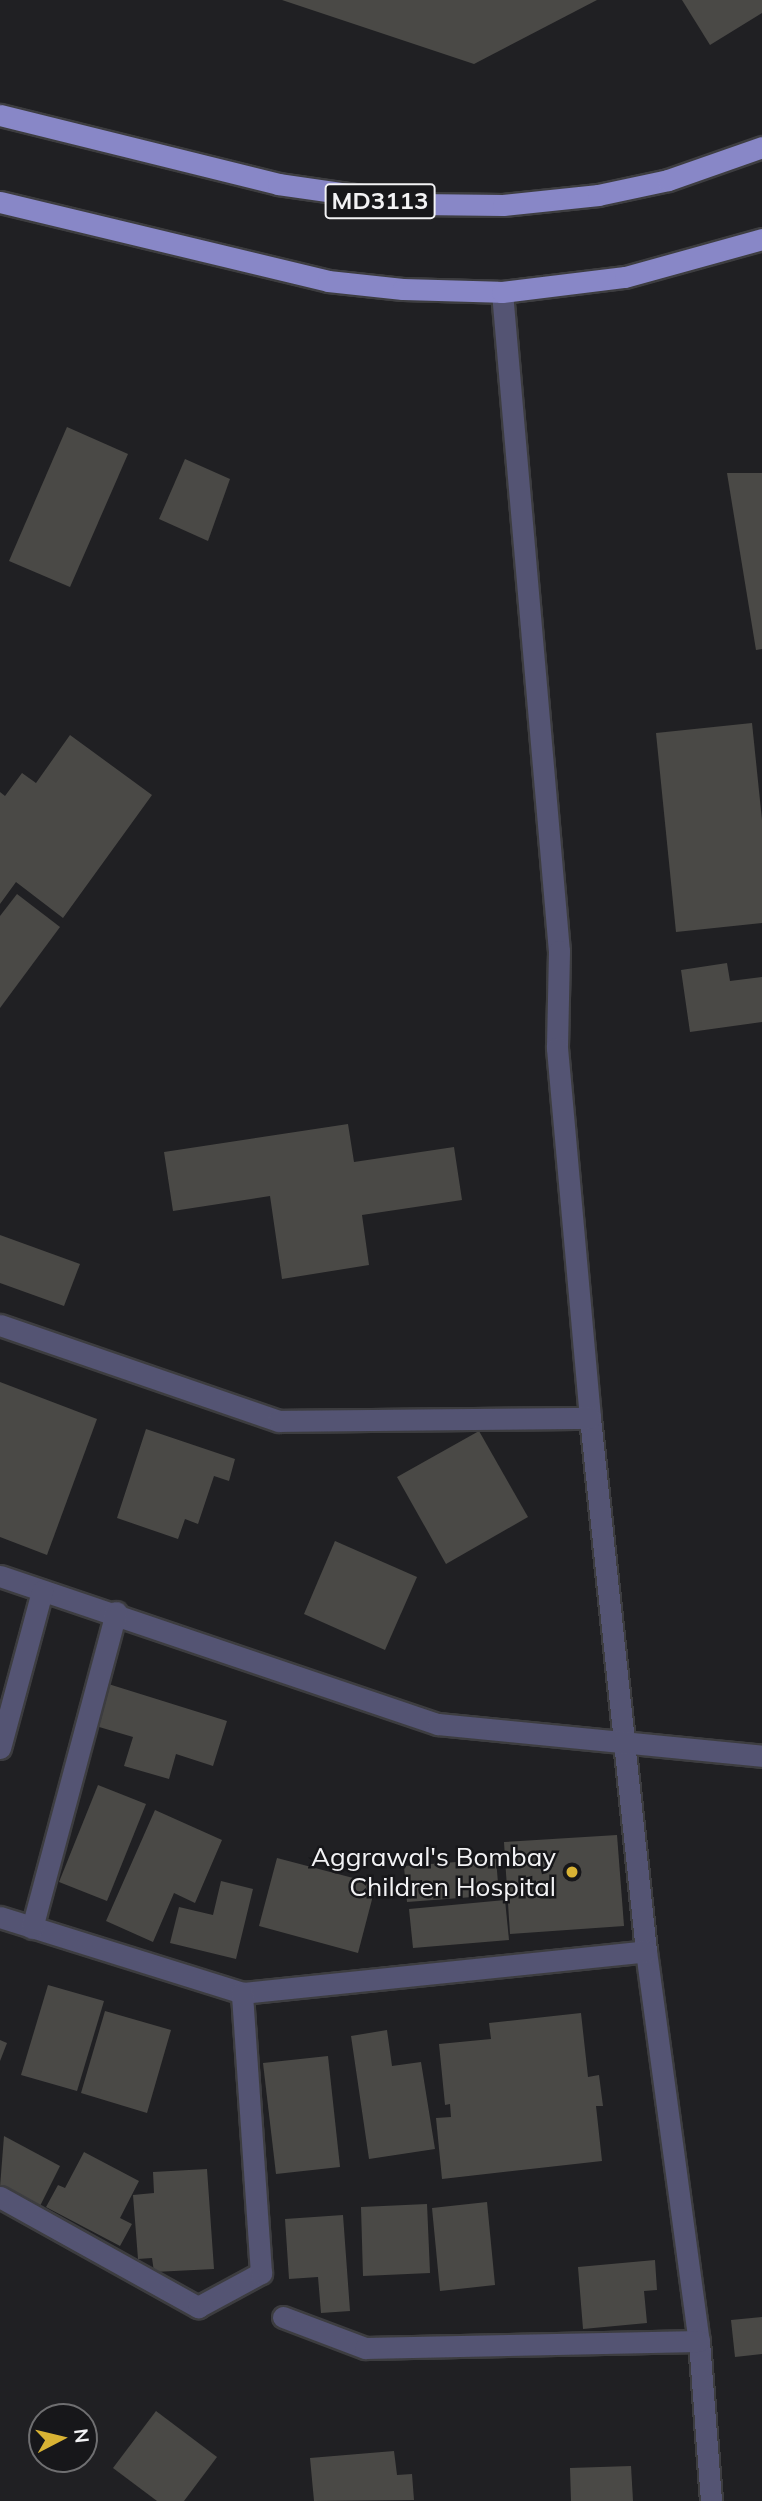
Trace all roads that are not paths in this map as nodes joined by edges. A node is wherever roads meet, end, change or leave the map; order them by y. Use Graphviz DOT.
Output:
graph roads {
  1 [pos="0,115"];
  2 [pos="762,147"];
  3 [pos="0,202"];
  4 [pos="762,239"];
  5 [pos="502,292"];
  6 [pos="0,1325"];
  7 [pos="590,1418"];
  8 [pos="0,1576"];
  9 [pos="42,1591"];
  10 [pos="116,1612"];
  11 [pos="622,1745"];
  12 [pos="0,1748"];
  13 [pos="762,1756"];
  14 [pos="0,1917"];
  15 [pos="32,1928"];
  16 [pos="646,1951"];
  17 [pos="242,1993"];
  18 [pos="0,2197"];
  19 [pos="283,2317"];
  20 [pos="699,2341"];
  21 [pos="711,2501"];
  1 -- 2 [label="main road, MD3113"];
  3 -- 5 [label="main road"];
  4 -- 5 [label="main road"];
  5 -- 7 [label="street"];
  6 -- 7 [label="street"];
  7 -- 11 [label="street"];
  8 -- 9 [label="street"];
  9 -- 10 [label="street"];
  9 -- 12 [label="street"];
  10 -- 11 [label="street"];
  10 -- 15 [label="street"];
  11 -- 13 [label="street"];
  11 -- 16 [label="street"];
  14 -- 15 [label="street"];
  15 -- 17 [label="street"];
  16 -- 17 [label="street"];
  16 -- 20 [label="street"];
  17 -- 18 [label="street"];
  19 -- 20 [label="street"];
  20 -- 21 [label="street"];
}
